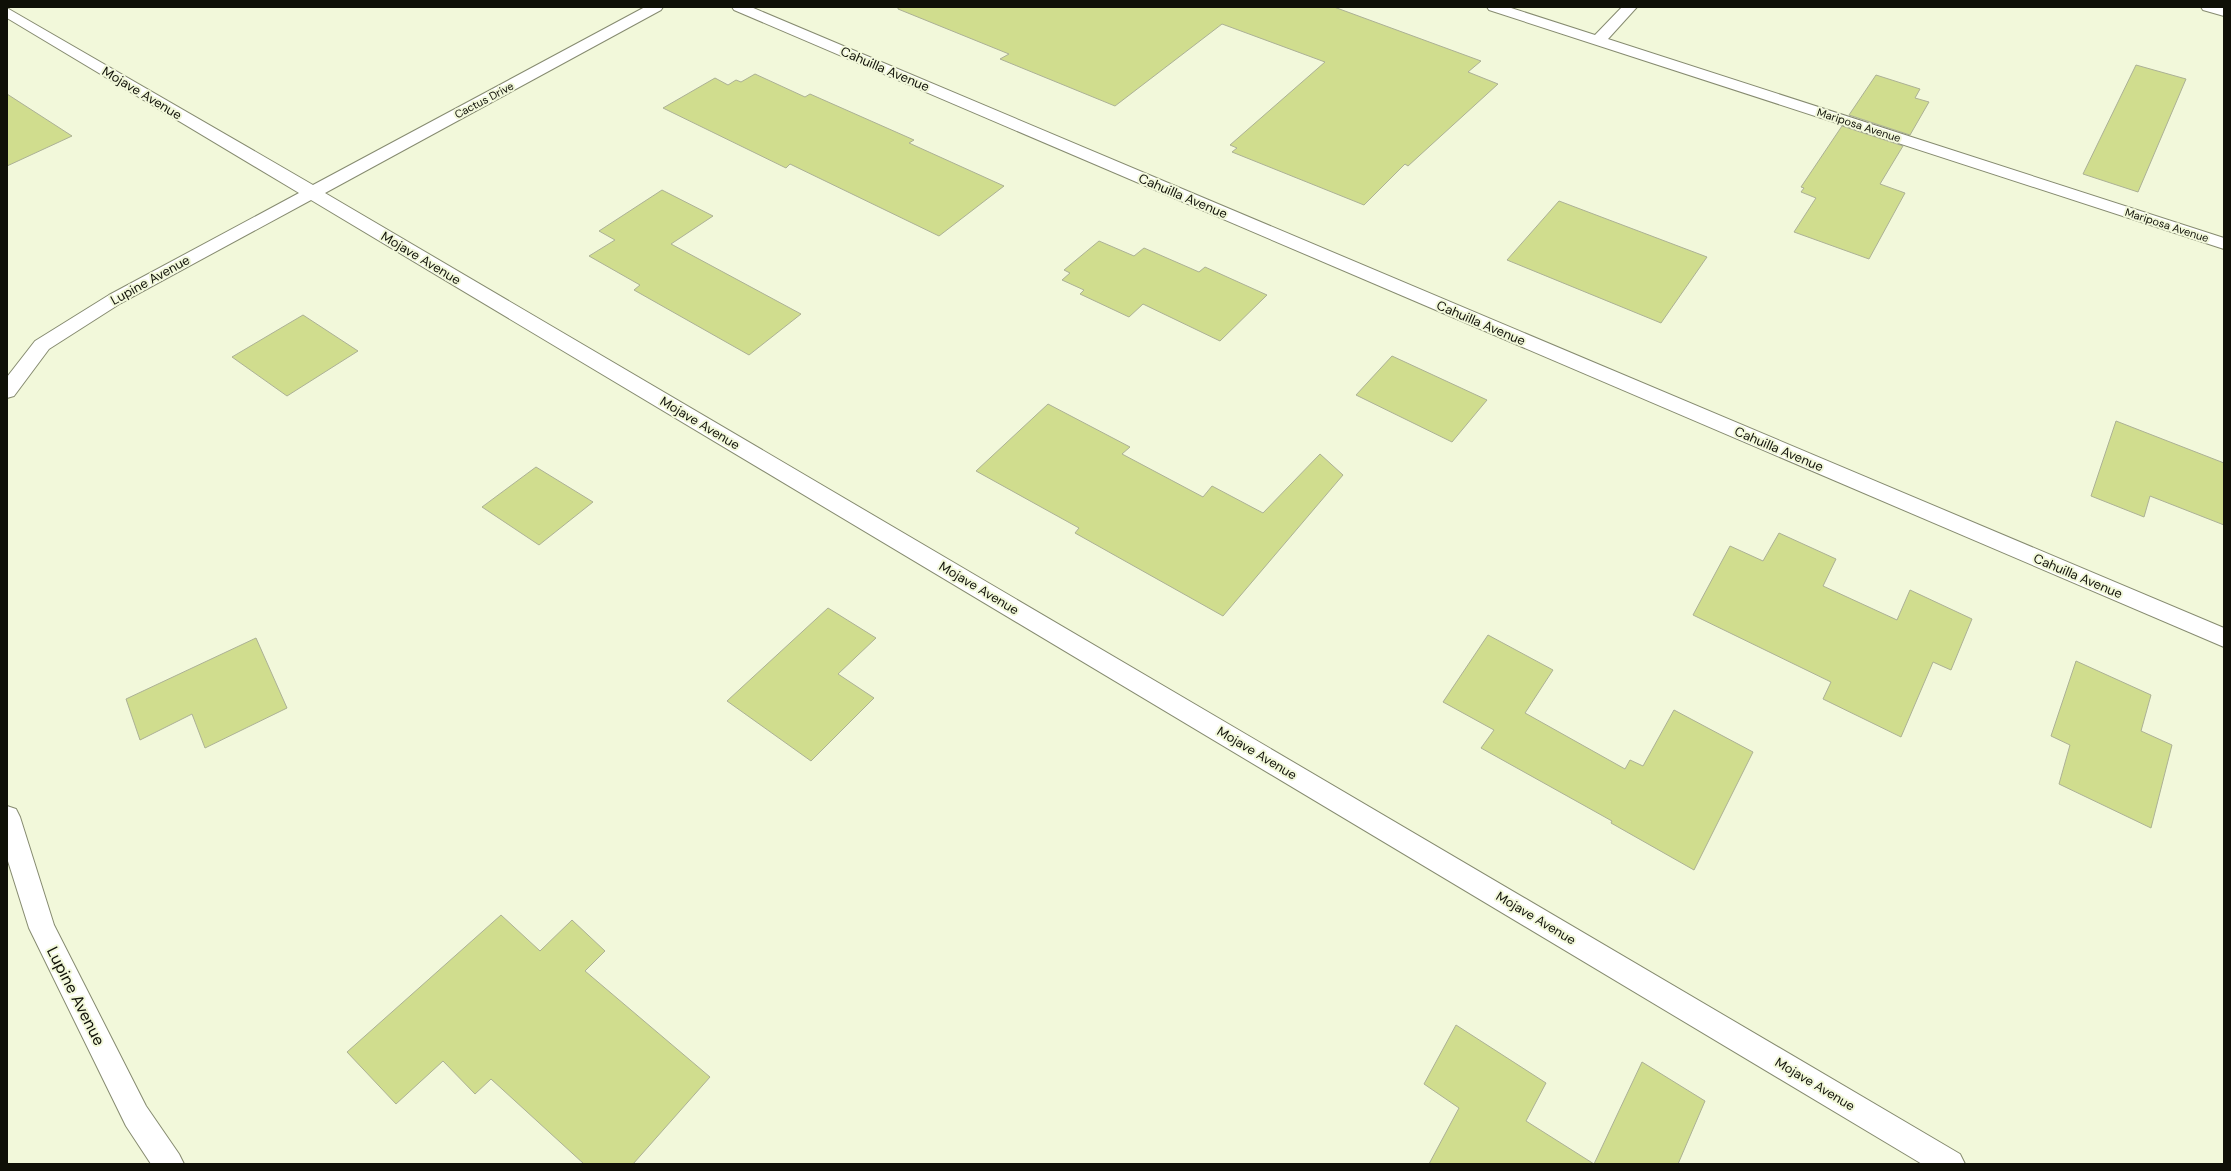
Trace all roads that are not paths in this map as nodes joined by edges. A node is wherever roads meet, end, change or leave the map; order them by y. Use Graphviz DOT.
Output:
graph roads {
  1 [pos="656,7"];
  2 [pos="739,7"];
  3 [pos="1494,7"];
  4 [pos="1630,7"];
  5 [pos="2208,7"];
  6 [pos="7,12"];
  7 [pos="2224,12"];
  8 [pos="1599,40"];
  9 [pos="311,193"];
  10 [pos="2224,244"];
  11 [pos="7,391"];
  12 [pos="2224,638"];
  13 [pos="7,817"];
  14 [pos="168,1164"];
  15 [pos="1950,1164"];
  1 -- 9 [label="street, Cactus Drive"];
  2 -- 12 [label="street, Cahuilla Avenue"];
  3 -- 8 [label="street, Mariposa Avenue"];
  4 -- 8 [label="street"];
  5 -- 7 [label="street"];
  6 -- 9 [label="street, Mojave Avenue"];
  8 -- 10 [label="street, Mariposa Avenue"];
  9 -- 11 [label="street, Lupine Avenue"];
  9 -- 15 [label="street, Mojave Avenue"];
  13 -- 14 [label="street, Lupine Avenue"];
}
